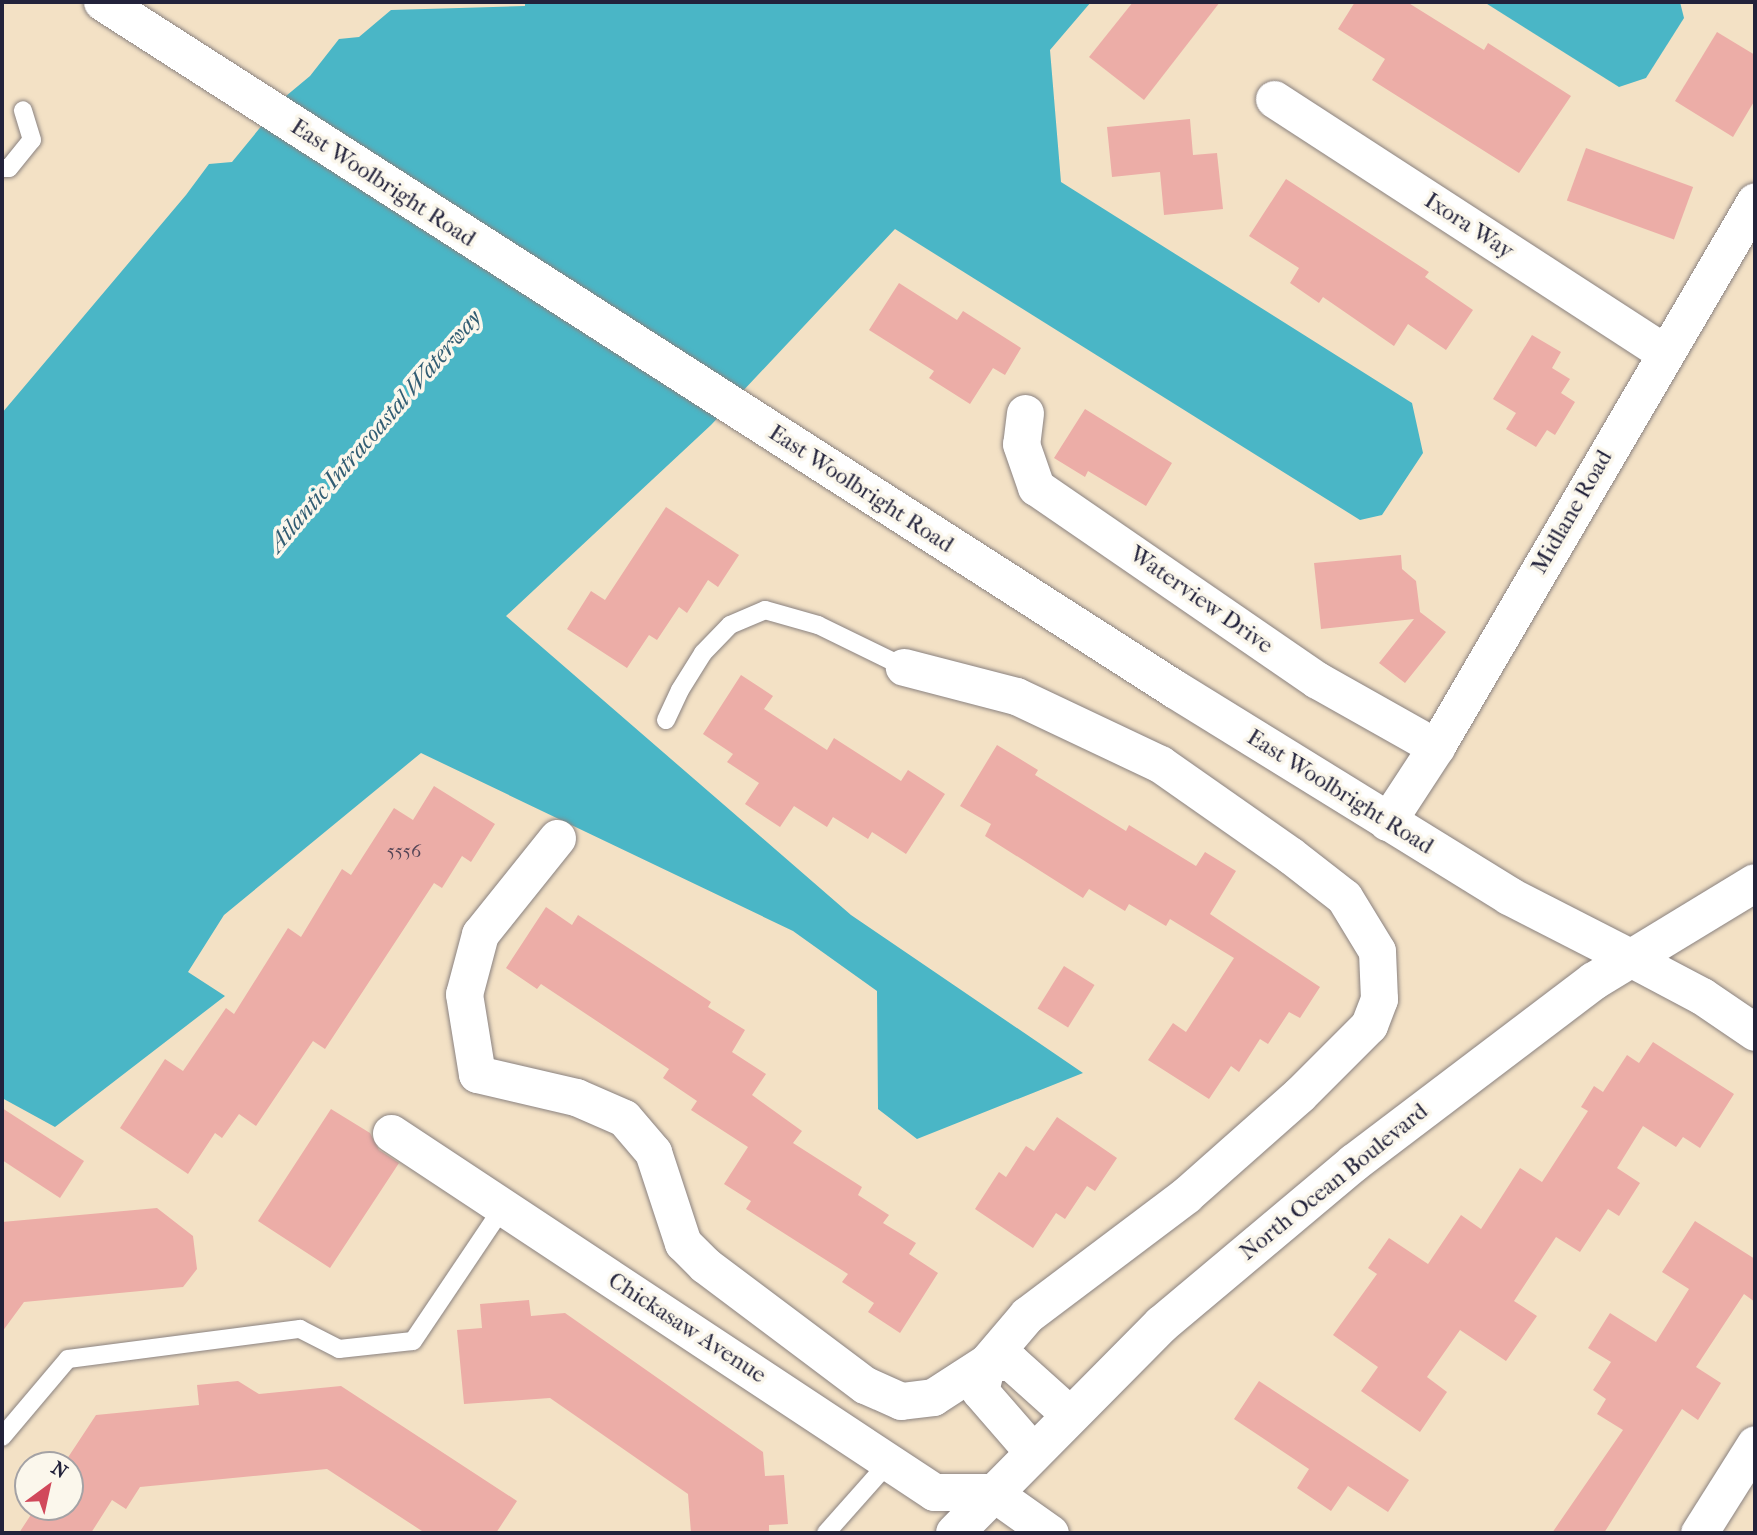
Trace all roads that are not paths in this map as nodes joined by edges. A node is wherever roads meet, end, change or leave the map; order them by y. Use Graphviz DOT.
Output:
graph roads {
  1 [pos="103,2"];
  2 [pos="1274,99"];
  3 [pos="23,110"];
  4 [pos="2,168"];
  5 [pos="1755,201"];
  6 [pos="1665,353"];
  7 [pos="1025,413"];
  8 [pos="904,667"];
  9 [pos="666,720"];
  10 [pos="1436,747"];
  11 [pos="1387,822"];
  12 [pos="557,838"];
  13 [pos="1755,883"];
  14 [pos="1630,957"];
  15 [pos="1755,1032"];
  16 [pos="391,1133"];
  17 [pos="503,1207"];
  18 [pos="987,1362"];
  19 [pos="1070,1415"];
  20 [pos="2,1437"];
  21 [pos="1755,1444"];
  22 [pos="1033,1452"];
  23 [pos="890,1462"];
  24 [pos="992,1492"];
  25 [pos="826,1533"];
  26 [pos="955,1533"];
  27 [pos="1049,1533"];
  28 [pos="1699,1533"];
  1 -- 11 [label="main road, East Woolbright Road"];
  2 -- 6 [label="street, Ixora Way"];
  3 -- 4 [label="lane"];
  5 -- 6 [label="street, Midlane Road"];
  6 -- 10 [label="street, Midlane Road"];
  7 -- 10 [label="street, Waterview Drive"];
  8 -- 9 [label="lane"];
  8 -- 18 [label="street"];
  10 -- 11 [label="street, Midlane Road"];
  11 -- 14 [label="main road, East Woolbright Road"];
  12 -- 18 [label="street"];
  13 -- 14 [label="main road, North Ocean Boulevard"];
  14 -- 15 [label="street"];
  14 -- 19 [label="main road, North Ocean Boulevard"];
  16 -- 17 [label="street, Chickasaw Avenue"];
  17 -- 20 [label="lane"];
  17 -- 23 [label="street, Chickasaw Avenue"];
  18 -- 19 [label="street"];
  18 -- 22 [label="street"];
  19 -- 22 [label="main road, North Ocean Boulevard"];
  21 -- 28 [label="street"];
  22 -- 24 [label="main road, North Ocean Boulevard"];
  23 -- 24 [label="street, Chickasaw Avenue"];
  23 -- 25 [label="lane"];
  24 -- 26 [label="main road, North Ocean Boulevard"];
  24 -- 27 [label="street"];
}
